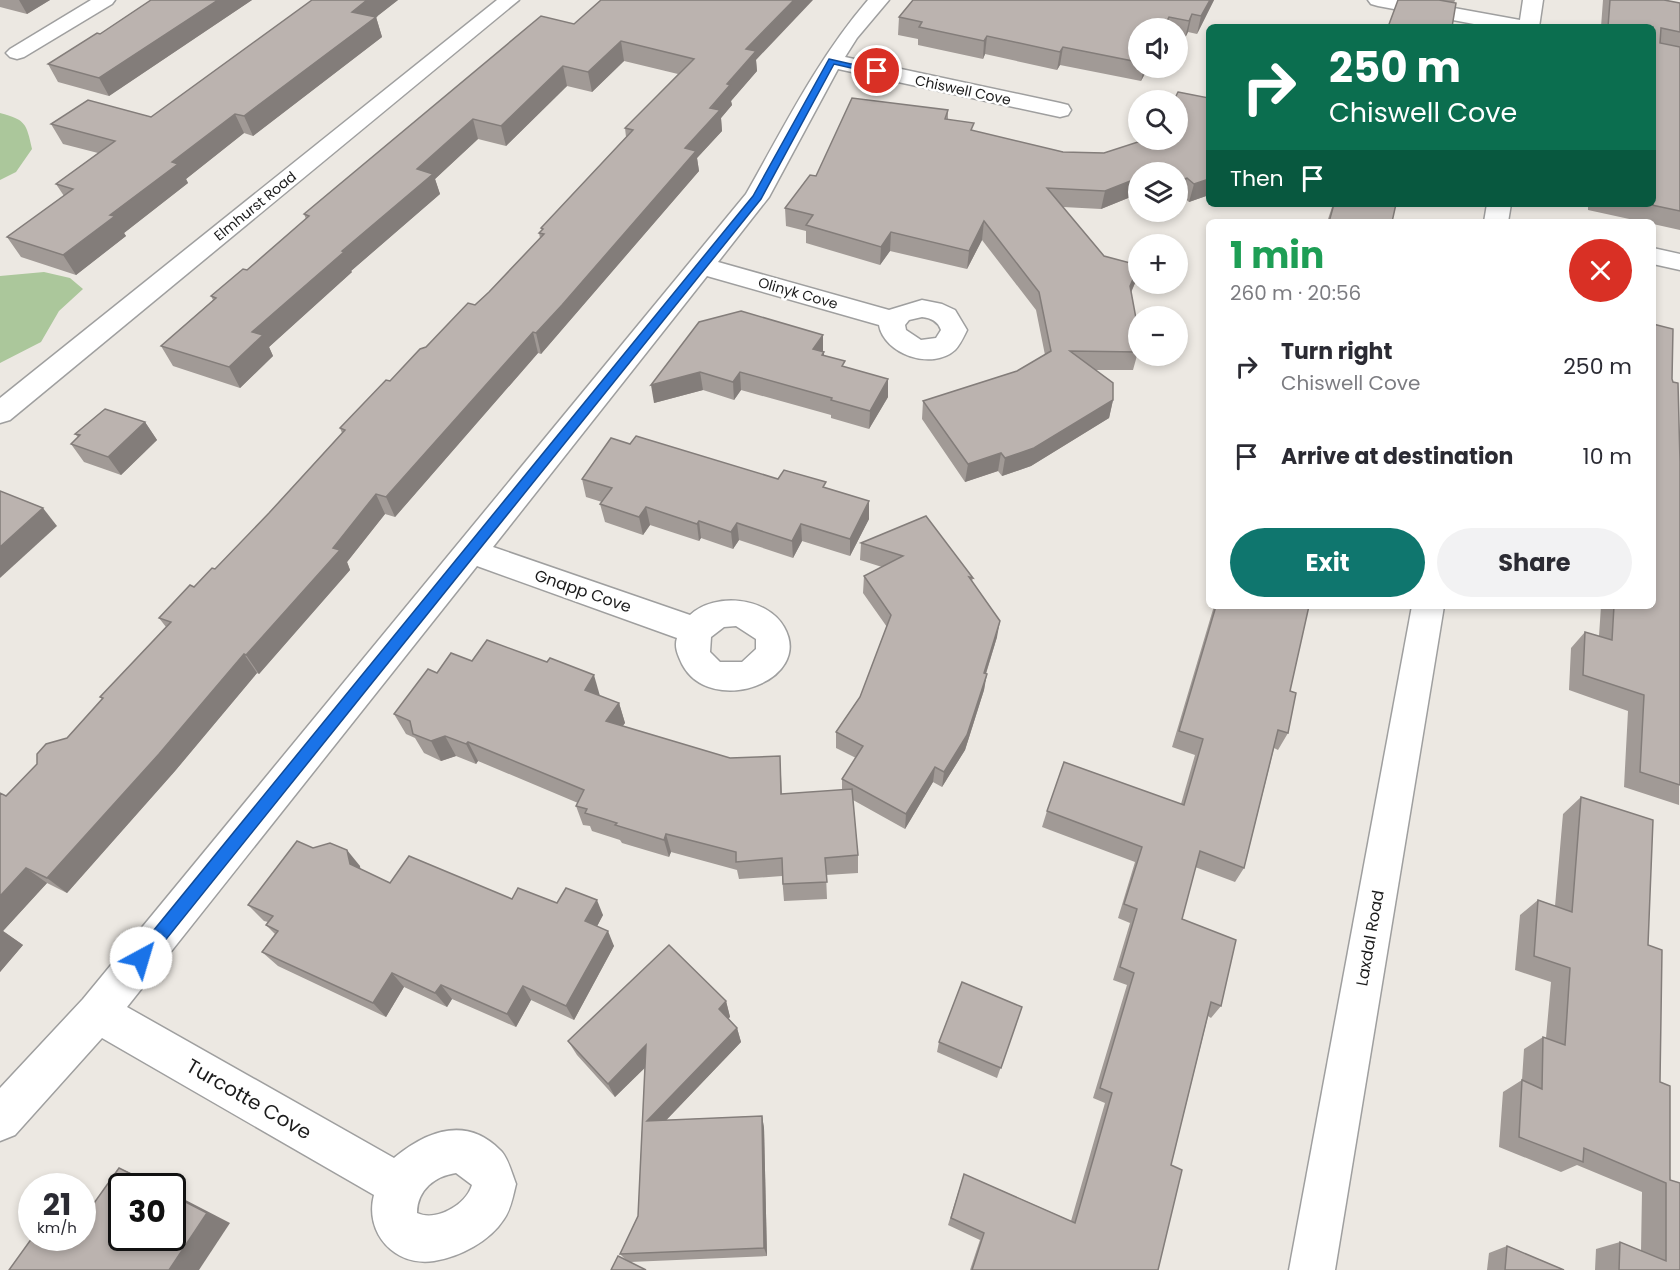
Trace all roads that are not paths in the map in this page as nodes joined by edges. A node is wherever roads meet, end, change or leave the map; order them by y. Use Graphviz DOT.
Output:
graph roads {
  1 [pos="105,0"];
  2 [pos="509,0"];
  3 [pos="879,0"];
  4 [pos="1378,0"];
  5 [pos="1533,0"];
  6 [pos="1507,24"];
  7 [pos="1529,24"];
  8 [pos="17,53"];
  9 [pos="832,61"];
  10 [pos="1060,110"];
  11 [pos="1656,257"];
  12 [pos="1680,262"];
  13 [pos="702,266"];
  14 [pos="893,320"];
  15 [pos="0,413"];
  16 [pos="470,551"];
  17 [pos="1427,609"];
  18 [pos="697,631"];
  19 [pos="97,1013"];
  20 [pos="0,1120"];
  21 [pos="401,1186"];
  22 [pos="1312,1270"];
  1 -- 8 [label="street"];
  2 -- 15 [label="street, Elmhurst Road"];
  3 -- 9 [label="street"];
  4 -- 6 [label="street"];
  5 -- 7 [label="street"];
  9 -- 10 [label="street, Chiswell Cove"];
  9 -- 13 [label="street"];
  11 -- 12 [label="street"];
  13 -- 14 [label="street, Olinyk Cove"];
  13 -- 16 [label="street"];
  16 -- 18 [label="street, Gnapp Cove"];
  16 -- 19 [label="street"];
  17 -- 22 [label="street, Laxdal Road"];
  19 -- 20 [label="street"];
  19 -- 21 [label="street, Turcotte Cove"];
}
